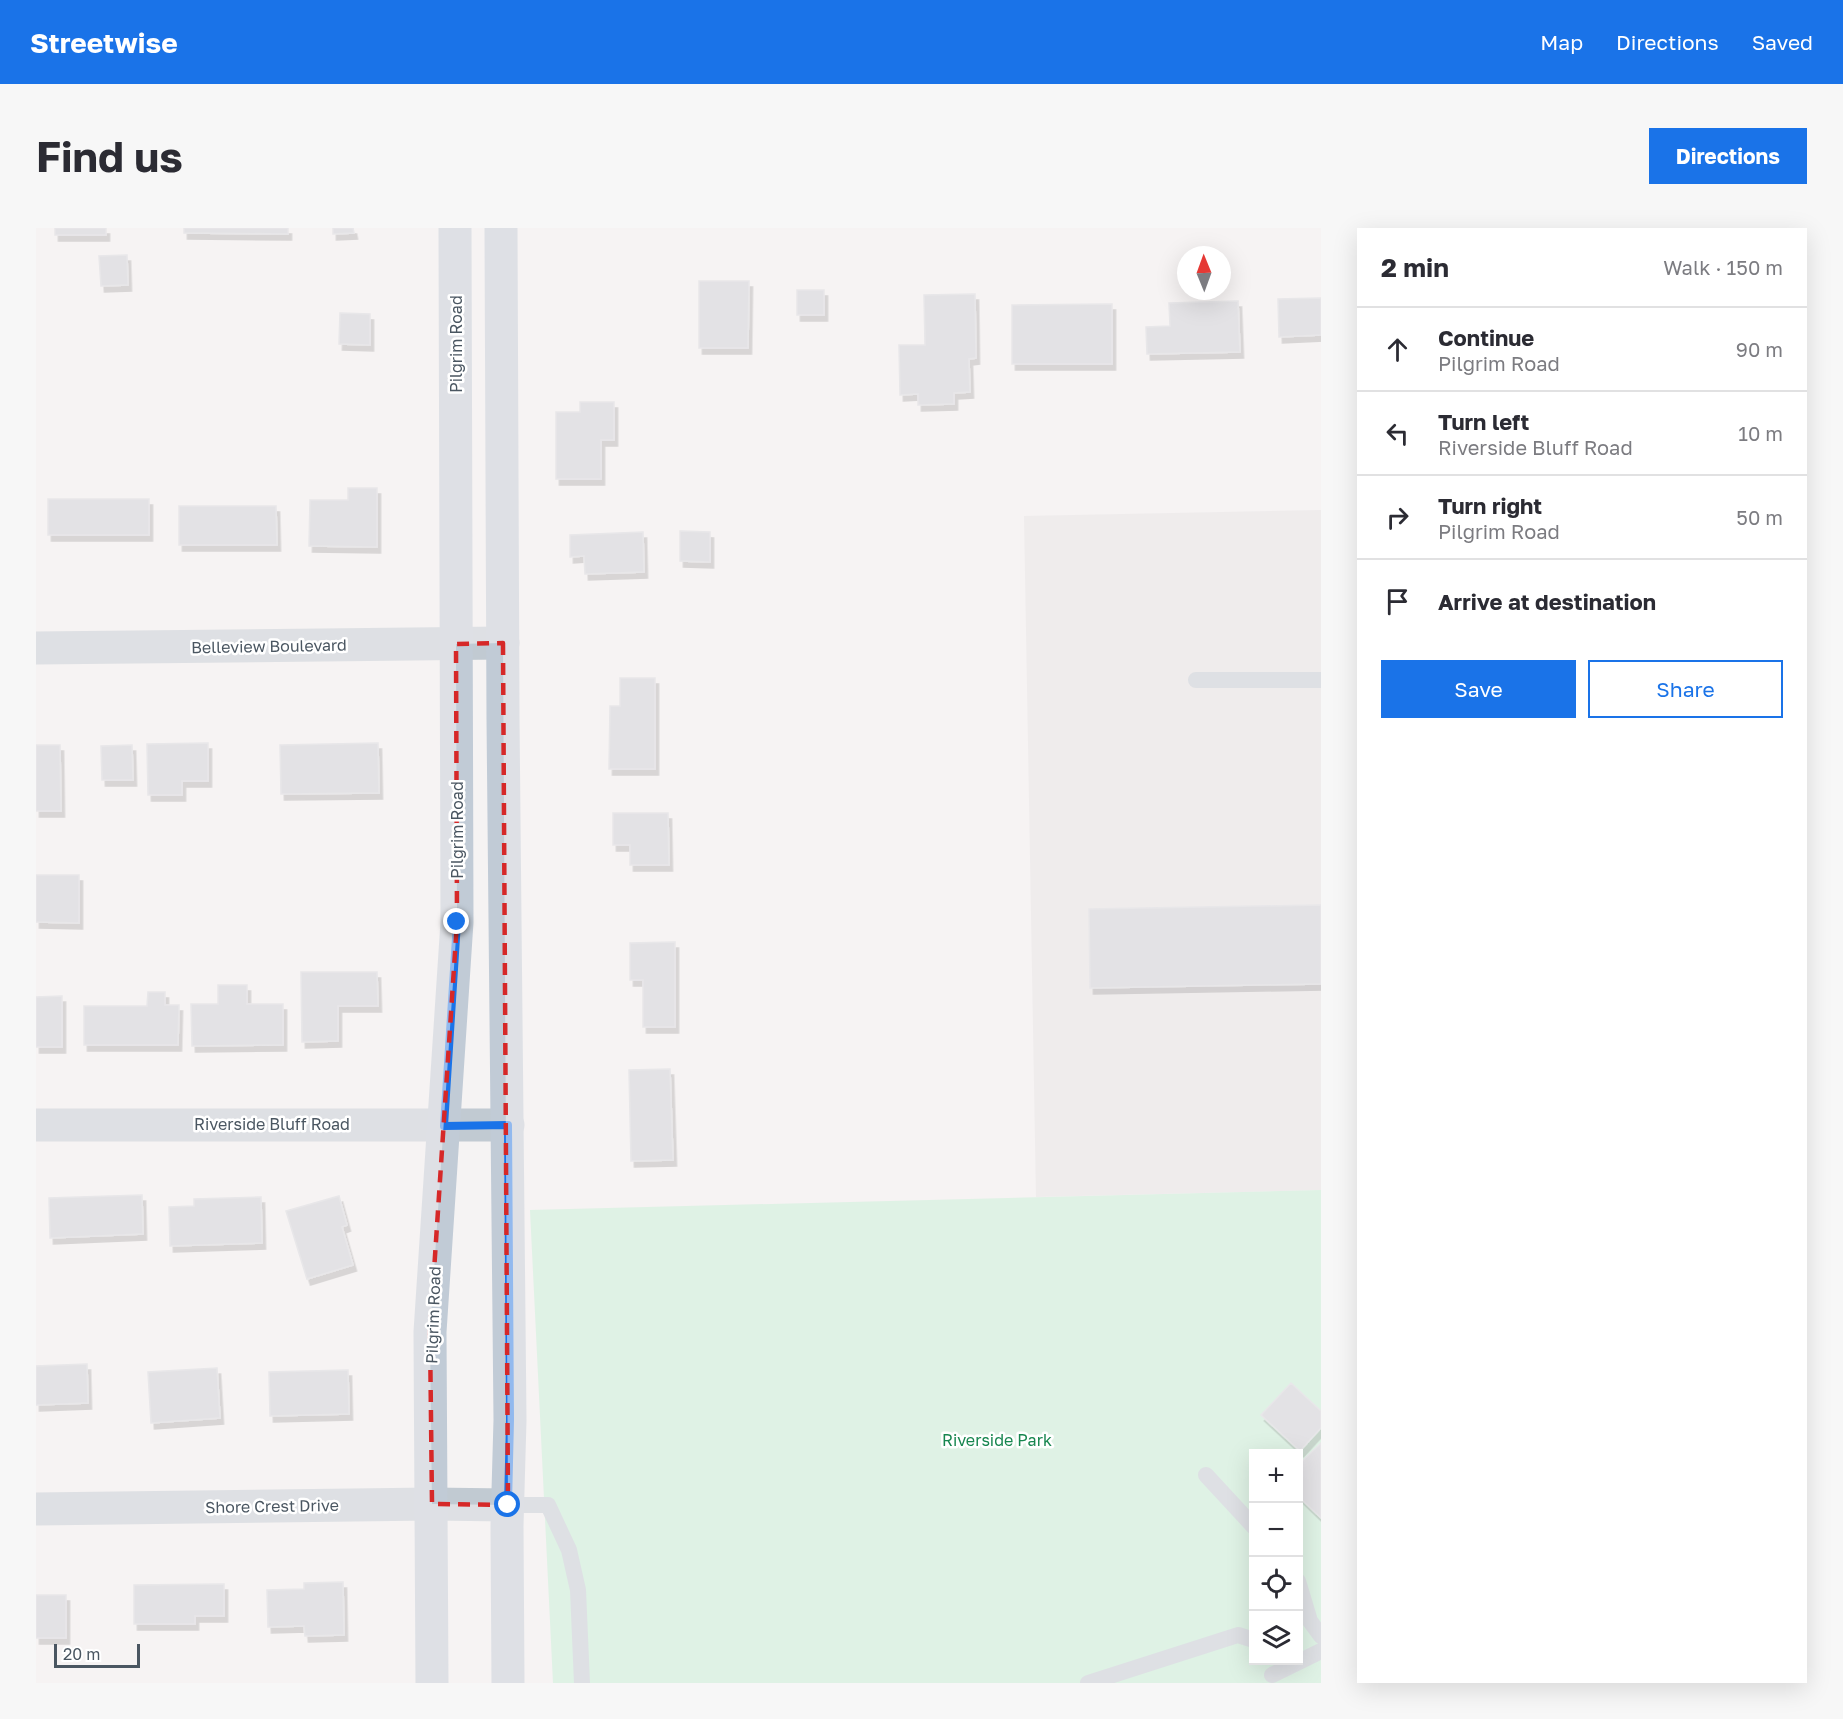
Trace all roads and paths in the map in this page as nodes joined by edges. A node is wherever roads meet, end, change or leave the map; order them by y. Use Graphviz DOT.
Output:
graph roads {
  1 [pos="455,228"];
  2 [pos="501,228"];
  3 [pos="503,643"];
  4 [pos="456,644"];
  5 [pos="36,648"];
  6 [pos="1196,680"];
  7 [pos="1321,680"];
  8 [pos="36,1125"];
  9 [pos="508,1125"];
  10 [pos="444,1126"];
  11 [pos="1206,1475"];
  12 [pos="432,1504"];
  13 [pos="508,1505"];
  14 [pos="36,1509"];
  15 [pos="1249,1522"];
  16 [pos="1303,1596"];
  17 [pos="1321,1636"];
  18 [pos="1249,1638"];
  19 [pos="1321,1651"];
  20 [pos="1271,1673"];
  21 [pos="432,1683"];
  22 [pos="508,1683"];
  23 [pos="582,1683"];
  24 [pos="1088,1683"];
  1 -- 4 [label="street, Pilgrim Road"];
  2 -- 3 [label="street"];
  3 -- 4 [label="street, Belleview Boulevard"];
  3 -- 9 [label="street"];
  4 -- 5 [label="street, Belleview Boulevard"];
  4 -- 10 [label="street, Pilgrim Road"];
  6 -- 7 [label="lane"];
  8 -- 10 [label="street, Riverside Bluff Road"];
  9 -- 10 [label="street, Riverside Bluff Road"];
  9 -- 13 [label="street"];
  10 -- 12 [label="street, Pilgrim Road"];
  11 -- 15 [label="lane"];
  12 -- 13 [label="street, Shore Crest Drive"];
  12 -- 14 [label="street, Shore Crest Drive"];
  12 -- 21 [label="street, Pilgrim Road"];
  13 -- 22 [label="street"];
  13 -- 23 [label="lane"];
  16 -- 17 [label="lane"];
  18 -- 24 [label="lane"];
  19 -- 20 [label="lane"];
}
